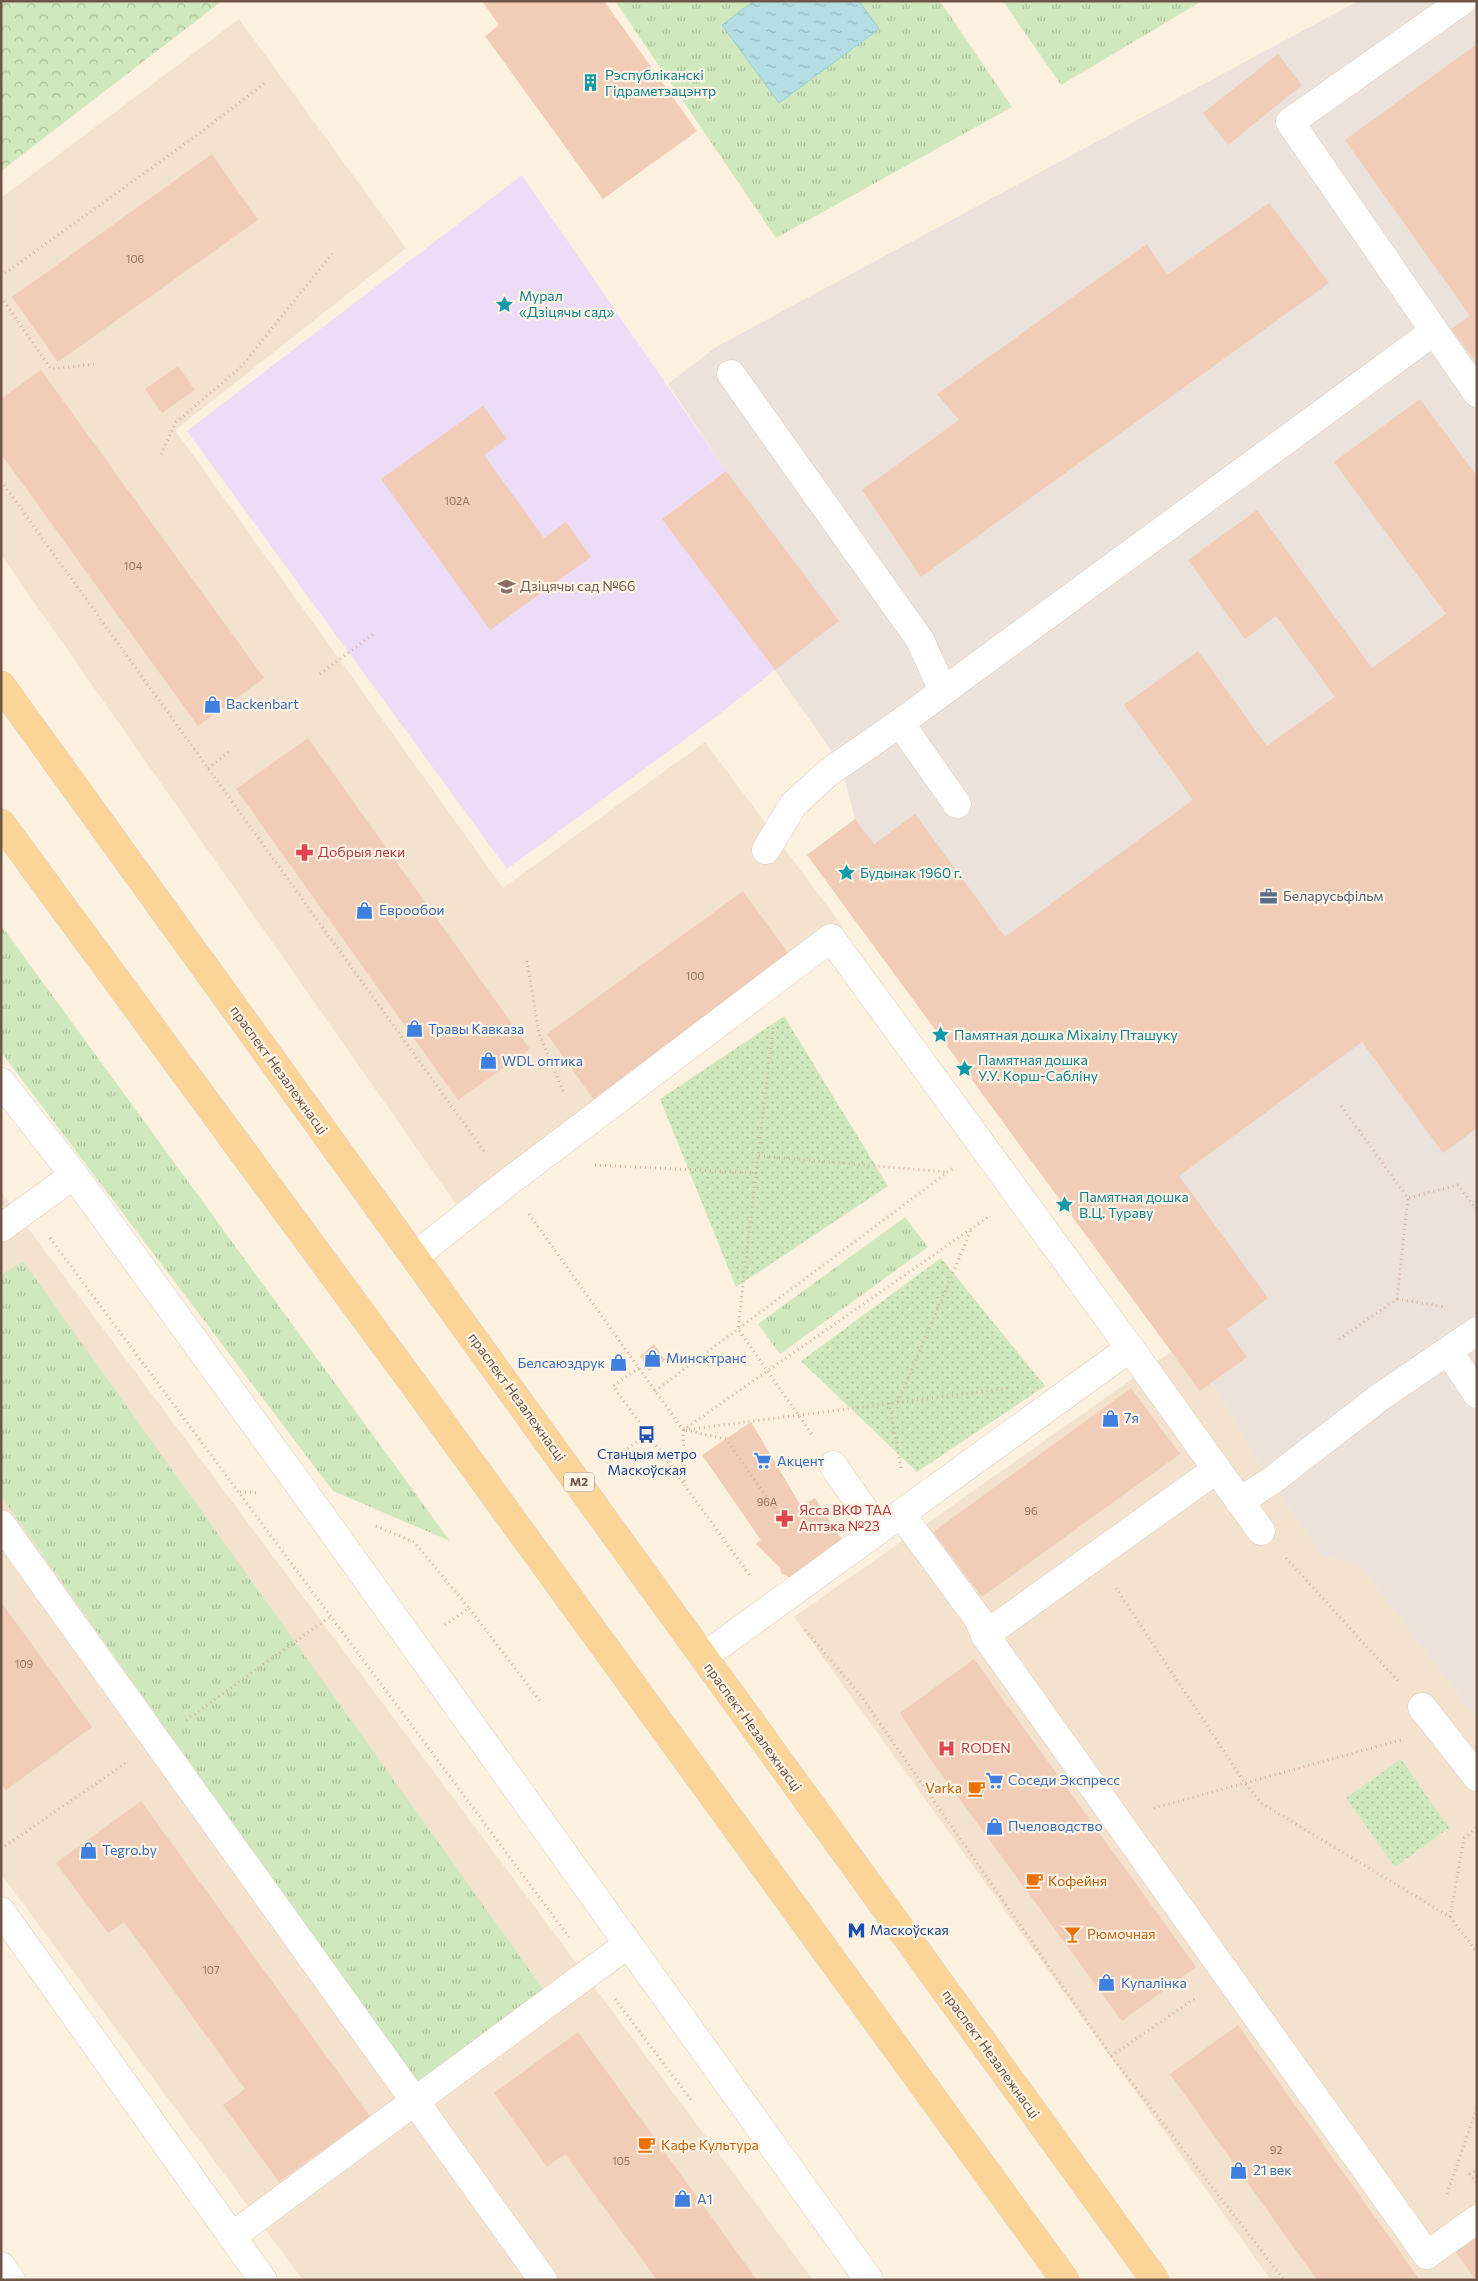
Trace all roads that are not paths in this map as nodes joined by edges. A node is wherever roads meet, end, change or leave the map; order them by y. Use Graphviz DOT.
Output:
graph roads {
  1 [pos="1462,1"];
  2 [pos="1433,332"];
  3 [pos="731,374"];
  4 [pos="1477,393"];
  5 [pos="1,685"];
  6 [pos="943,691"];
  7 [pos="900,723"];
  8 [pos="957,804"];
  9 [pos="1,823"];
  10 [pos="766,850"];
  11 [pos="1,1082"];
  12 [pos="74,1175"];
  13 [pos="1,1228"];
  14 [pos="415,1256"];
  15 [pos="1477,1332"];
  16 [pos="1130,1348"];
  17 [pos="1449,1352"];
  18 [pos="1477,1394"];
  19 [pos="834,1465"];
  20 [pos="1216,1469"];
  21 [pos="1240,1501"];
  22 [pos="901,1514"];
  23 [pos="1,1524"];
  24 [pos="878,1530"];
  25 [pos="1261,1531"];
  26 [pos="985,1635"];
  27 [pos="703,1658"];
  28 [pos="1422,1707"];
  29 [pos="1477,1777"];
  30 [pos="1,1911"];
  31 [pos="628,1944"];
  32 [pos="416,2103"];
  33 [pos="1477,2219"];
  34 [pos="232,2236"];
  35 [pos="1,2266"];
  36 [pos="11,2280"];
  37 [pos="263,2280"];
  38 [pos="544,2280"];
  39 [pos="869,2280"];
  40 [pos="1065,2280"];
  41 [pos="1155,2280"];
  1 -- 2 [label="lane"];
  2 -- 4 [label="lane"];
  2 -- 6 [label="lane"];
  3 -- 6 [label="lane"];
  5 -- 14 [label="main road, праспект Незалежнасці / М2"];
  6 -- 7 [label="lane"];
  7 -- 8 [label="lane"];
  7 -- 10 [label="lane"];
  9 -- 40 [label="main road"];
  11 -- 12 [label="lane"];
  12 -- 13 [label="lane"];
  12 -- 31 [label="lane"];
  14 -- 16 [label="lane"];
  14 -- 27 [label="main road, праспект Незалежнасці / М2"];
  15 -- 17 [label="lane"];
  16 -- 20 [label="lane"];
  16 -- 22 [label="lane"];
  17 -- 18 [label="lane"];
  17 -- 21 [label="lane"];
  19 -- 24 [label="lane"];
  20 -- 21 [label="lane"];
  20 -- 26 [label="lane"];
  21 -- 25 [label="lane"];
  22 -- 24 [label="lane"];
  22 -- 26 [label="lane"];
  23 -- 32 [label="lane"];
  24 -- 27 [label="lane"];
  26 -- 33 [label="lane"];
  27 -- 41 [label="main road, праспект Незалежнасці / М2"];
  28 -- 29 [label="lane"];
  30 -- 34 [label="lane"];
  31 -- 32 [label="lane"];
  31 -- 39 [label="lane"];
  32 -- 34 [label="lane"];
  32 -- 38 [label="lane"];
  34 -- 37 [label="lane"];
  35 -- 36 [label="lane"];
}
